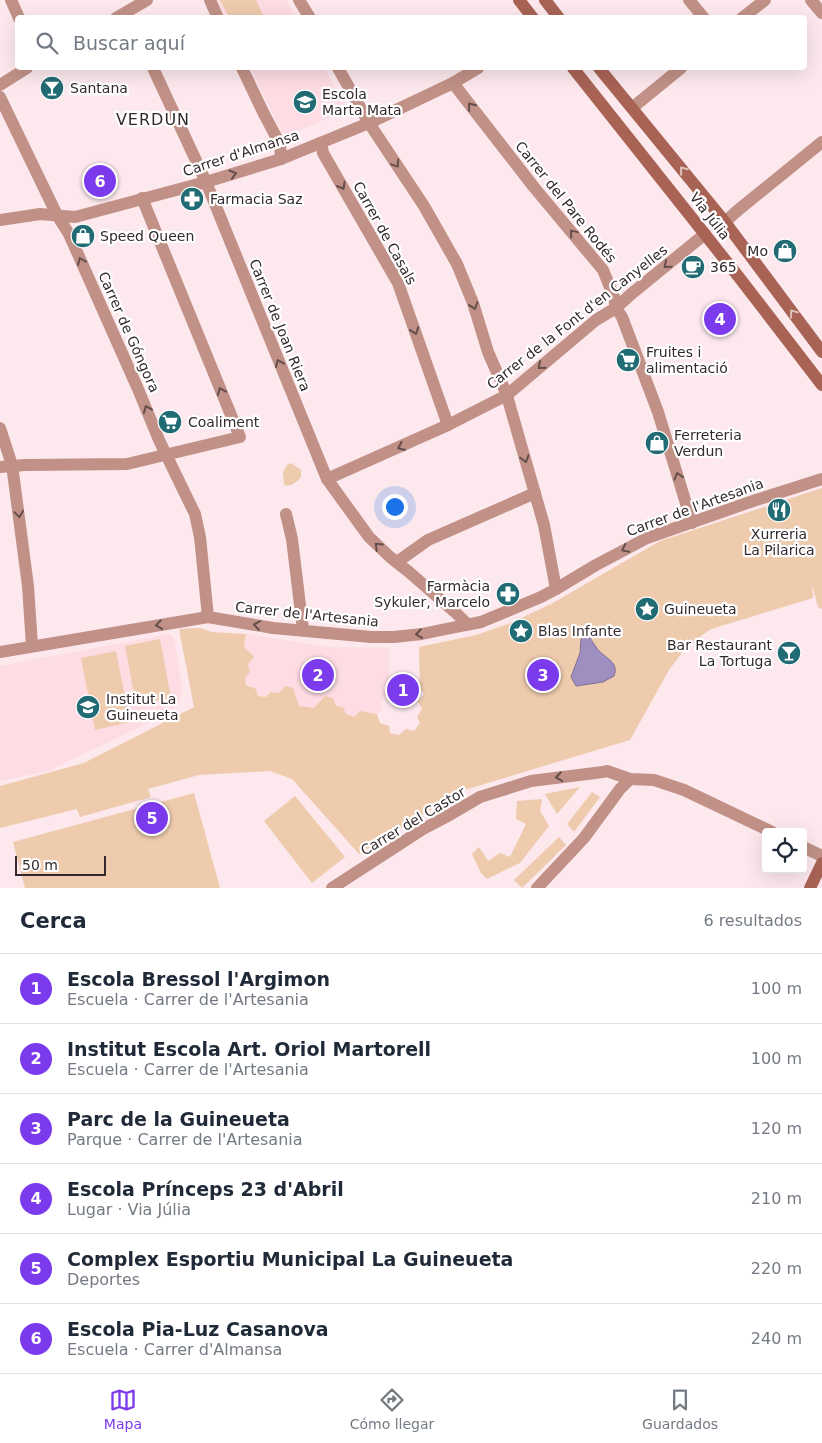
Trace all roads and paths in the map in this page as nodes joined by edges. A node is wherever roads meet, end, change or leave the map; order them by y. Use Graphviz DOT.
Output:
graph roads {
  1 [pos="11,0"];
  2 [pos="120,0"];
  3 [pos="147,0"];
  4 [pos="210,0"];
  5 [pos="299,0"];
  6 [pos="519,0"];
  7 [pos="545,0"];
  8 [pos="689,0"];
  9 [pos="765,0"];
  10 [pos="811,0"];
  11 [pos="822,13"];
  12 [pos="18,15"];
  13 [pos="124,15"];
  14 [pos="125,15"];
  15 [pos="217,15"];
  16 [pos="308,15"];
  17 [pos="531,15"];
  18 [pos="557,15"];
  19 [pos="702,15"];
  20 [pos="746,15"];
  21 [pos="25,70"];
  22 [pos="154,70"];
  23 [pos="243,70"];
  24 [pos="339,70"];
  25 [pos="474,70"];
  26 [pos="575,70"];
  27 [pos="601,70"];
  28 [pos="679,70"];
  29 [pos="453,82"];
  30 [pos="0,85"];
  31 [pos="0,97"];
  32 [pos="632,108"];
  33 [pos="369,123"];
  34 [pos="321,142"];
  35 [pos="822,142"];
  36 [pos="281,159"];
  37 [pos="206,182"];
  38 [pos="142,198"];
  39 [pos="57,215"];
  40 [pos="0,220"];
  41 [pos="725,222"];
  42 [pos="706,234"];
  43 [pos="616,308"];
  44 [pos="822,352"];
  45 [pos="822,384"];
  46 [pos="507,394"];
  47 [pos="448,425"];
  48 [pos="0,428"];
  49 [pos="165,454"];
  50 [pos="6,466"];
  51 [pos="327,479"];
  52 [pos="822,479"];
  53 [pos="535,493"];
  54 [pos="286,514"];
  55 [pos="692,523"];
  56 [pos="397,562"];
  57 [pos="556,589"];
  58 [pos="208,617"];
  59 [pos="467,624"];
  60 [pos="303,630"];
  61 [pos="32,646"];
  62 [pos="0,652"];
  63 [pos="630,778"];
  64 [pos="764,828"];
  65 [pos="807,849"];
  66 [pos="822,856"];
  67 [pos="822,863"];
  68 [pos="332,888"];
  69 [pos="537,888"];
  70 [pos="810,888"];
  1 -- 12 [label="street"];
  2 -- 13 [label="street"];
  3 -- 14 [label="street"];
  4 -- 15 [label="street"];
  5 -- 16 [label="street"];
  6 -- 17 [label="street"];
  7 -- 18 [label="street"];
  8 -- 19 [label="street"];
  9 -- 20 [label="street"];
  10 -- 11 [label="street"];
  21 -- 30 [label="street"];
  22 -- 37 [label="street, Carrer de Joan Riera"];
  23 -- 36 [label="street"];
  24 -- 33 [label="street"];
  25 -- 29 [label="street, Carrer d'Almansa"];
  26 -- 42 [label="street, Via Júlia"];
  27 -- 32 [label="street, Via Júlia"];
  28 -- 32 [label="street"];
  29 -- 33 [label="street, Carrer d'Almansa"];
  43 -- 29 [label="street, Carrer del Pare Rodés, one-way"];
  31 -- 39 [label="street, Carrer de Góngora"];
  41 -- 32 [label="street, Via Júlia, one-way"];
  33 -- 34 [label="street, Carrer d'Almansa"];
  33 -- 46 [label="street, one-way"];
  34 -- 36 [label="street, Carrer d'Almansa"];
  34 -- 47 [label="street, Carrer de Casals, one-way"];
  35 -- 41 [label="street"];
  37 -- 36 [label="street, Carrer d'Almansa, one-way"];
  37 -- 38 [label="street, Carrer d'Almansa"];
  51 -- 37 [label="street, Carrer de Joan Riera, one-way"];
  38 -- 39 [label="street, Carrer d'Almansa"];
  49 -- 38 [label="street, one-way"];
  39 -- 40 [label="street, Carrer d'Almansa"];
  49 -- 39 [label="street, Carrer de Góngora, one-way"];
  44 -- 41 [label="street, Via Júlia, one-way"];
  42 -- 43 [label="street, Carrer de la Font d'en Canyelles, one-way"];
  42 -- 45 [label="street, Via Júlia"];
  43 -- 46 [label="street, Carrer de la Font d'en Canyelles, one-way"];
  55 -- 43 [label="street, Carrer del Pare Rodés, one-way"];
  46 -- 47 [label="street, Carrer de la Font d'en Canyelles"];
  46 -- 53 [label="street, one-way"];
  47 -- 51 [label="street, Carrer de la Font d'en Canyelles, one-way"];
  48 -- 50 [label="street"];
  49 -- 50 [label="street"];
  49 -- 58 [label="street, Carrer de Góngora"];
  50 -- 61 [label="street, one-way"];
  56 -- 51 [label="street, Carrer de Joan Riera, one-way"];
  52 -- 55 [label="street, Carrer de l'Artesania"];
  53 -- 56 [label="street"];
  53 -- 57 [label="street"];
  54 -- 60 [label="street"];
  55 -- 57 [label="street, Carrer de l'Artesania, one-way"];
  56 -- 59 [label="street, Carrer de Joan Riera"];
  57 -- 59 [label="street, Carrer de l'Artesania"];
  60 -- 58 [label="street, Carrer de l'Artesania, one-way"];
  58 -- 61 [label="street, Carrer de l'Artesania, one-way"];
  59 -- 60 [label="street, Carrer de l'Artesania, one-way"];
  61 -- 62 [label="street, Carrer de l'Artesania"];
  63 -- 64 [label="street, Carrer del Castor"];
  63 -- 68 [label="street, Carrer del Castor, one-way"];
  63 -- 69 [label="street"];
  65 -- 66 [label="street"];
  67 -- 70 [label="street"];
}
